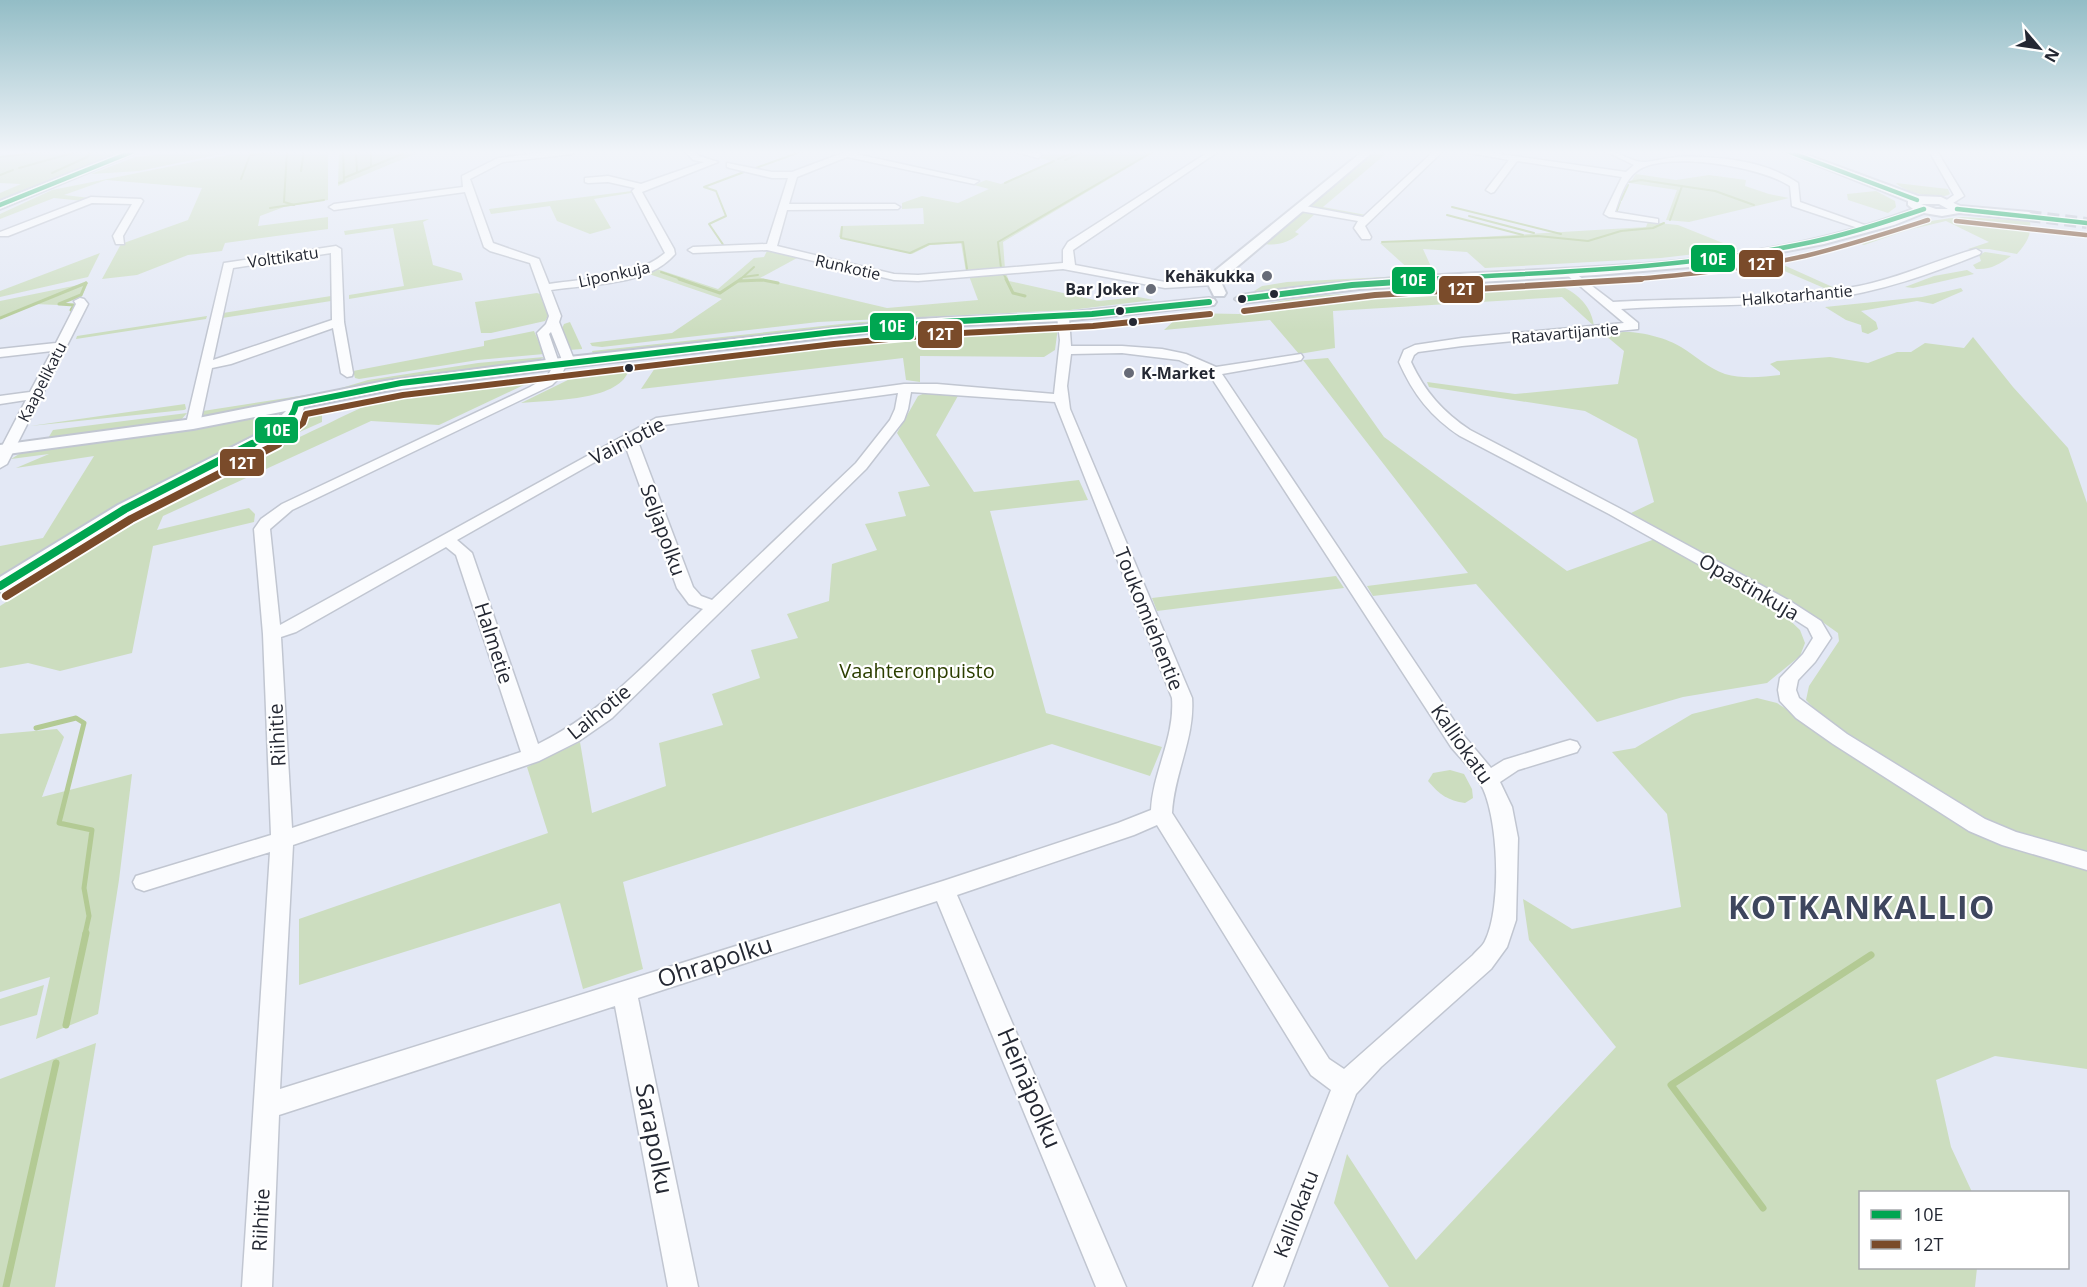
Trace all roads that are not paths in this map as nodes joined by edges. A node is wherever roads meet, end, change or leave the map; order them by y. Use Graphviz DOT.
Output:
graph roads {
  1 [pos="64,211"];
  2 [pos="132,211"];
  3 [pos="476,211"];
  4 [pos="647,211"];
  5 [pos="783,211"];
  6 [pos="1123,211"];
  7 [pos="1297,211"];
  8 [pos="1317,211"];
  9 [pos="1375,211"];
  10 [pos="1610,211"];
  11 [pos="1817,211"];
  12 [pos="1907,211"];
  13 [pos="1991,211"];
  14 [pos="2029,216"];
  15 [pos="1366,220"];
  16 [pos="1654,221"];
  17 [pos="1868,228"];
  18 [pos="1,235"];
  19 [pos="1366,237"];
  20 [pos="120,242"];
  21 [pos="770,247"];
  22 [pos="693,250"];
  23 [pos="1976,252"];
  24 [pos="1071,267"];
  25 [pos="1571,273"];
  26 [pos="545,288"];
  27 [pos="1214,292"];
  28 [pos="80,301"];
  29 [pos="1612,306"];
  30 [pos="1064,317"];
  31 [pos="338,322"];
  32 [pos="60,346"];
  33 [pos="1414,349"];
  34 [pos="1065,350"];
  35 [pos="0,353"];
  36 [pos="1298,357"];
  37 [pos="561,363"];
  38 [pos="206,365"];
  39 [pos="1214,371"];
  40 [pos="347,374"];
  41 [pos="904,388"];
  42 [pos="36,395"];
  43 [pos="1060,398"];
  44 [pos="0,400"];
  45 [pos="297,404"];
  46 [pos="193,424"];
  47 [pos="629,437"];
  48 [pos="3,454"];
  49 [pos="445,541"];
  50 [pos="0,586"];
  51 [pos="714,607"];
  52 [pos="272,634"];
  53 [pos="1569,747"];
  54 [pos="532,756"];
  55 [pos="1489,779"];
  56 [pos="1161,814"];
  57 [pos="282,840"];
  58 [pos="2087,861"];
  59 [pos="144,882"];
  60 [pos="944,890"];
  61 [pos="624,991"];
  62 [pos="1346,1086"];
  63 [pos="267,1106"];
  64 [pos="257,1287"];
  65 [pos="683,1287"];
  66 [pos="1111,1287"];
  67 [pos="1268,1287"];
  1 -- 18 [label="street"];
  2 -- 20 [label="street"];
  3 -- 26 [label="street"];
  4 -- 26 [label="street, Liponkuja"];
  5 -- 21 [label="street"];
  6 -- 24 [label="street"];
  7 -- 27 [label="street"];
  8 -- 15 [label="street"];
  9 -- 15 [label="street"];
  10 -- 16 [label="street"];
  11 -- 17 [label="street"];
  12 -- 17 [label="street"];
  13 -- 14 [label="street"];
  15 -- 19 [label="street"];
  17 -- 25 [label="street"];
  21 -- 22 [label="street, Runkotie"];
  21 -- 24 [label="street, Runkotie"];
  23 -- 29 [label="street, Halkotarhantie"];
  24 -- 27 [label="street, Runkotie"];
  25 -- 27 [label="street"];
  25 -- 29 [label="street, Ratavartijantie"];
  26 -- 37 [label="street"];
  27 -- 30 [label="street"];
  28 -- 32 [label="street, Kaapelikatu"];
  29 -- 33 [label="street, Ratavartijantie"];
  30 -- 34 [label="street, Toukomiehentie"];
  30 -- 37 [label="street"];
  31 -- 38 [label="street"];
  31 -- 38 [label="street, Volttikatu"];
  31 -- 40 [label="street, Volttikatu"];
  32 -- 35 [label="street"];
  32 -- 42 [label="street, Kaapelikatu"];
  33 -- 58 [label="street, Opastinkuja"];
  34 -- 39 [label="street"];
  34 -- 43 [label="street, Toukomiehentie"];
  36 -- 39 [label="street"];
  37 -- 45 [label="street"];
  37 -- 52 [label="street, Riihitie"];
  38 -- 46 [label="street, Volttikatu"];
  39 -- 55 [label="street, Kalliokatu"];
  41 -- 43 [label="street, Vainiotie"];
  41 -- 47 [label="street, Vainiotie"];
  41 -- 51 [label="street, Laihotie"];
  42 -- 44 [label="street"];
  42 -- 48 [label="street, Kaapelikatu"];
  43 -- 56 [label="street, Toukomiehentie"];
  45 -- 46 [label="street"];
  45 -- 50 [label="street"];
  46 -- 48 [label="street"];
  47 -- 49 [label="street, Vainiotie"];
  47 -- 51 [label="street, Seljapolku"];
  49 -- 52 [label="street, Vainiotie"];
  49 -- 54 [label="street, Halmetie"];
  51 -- 54 [label="street, Laihotie"];
  52 -- 57 [label="street, Riihitie"];
  53 -- 55 [label="street"];
  54 -- 57 [label="street, Laihotie"];
  55 -- 62 [label="street, Kalliokatu"];
  56 -- 60 [label="street, Ohrapolku"];
  56 -- 62 [label="street"];
  57 -- 59 [label="street, Laihotie"];
  57 -- 63 [label="street, Riihitie"];
  60 -- 61 [label="street, Ohrapolku"];
  60 -- 66 [label="street, Heinäpolku"];
  61 -- 63 [label="street, Ohrapolku"];
  61 -- 65 [label="street, Sarapolku"];
  62 -- 67 [label="street, Kalliokatu"];
  63 -- 64 [label="street, Riihitie"];
}
